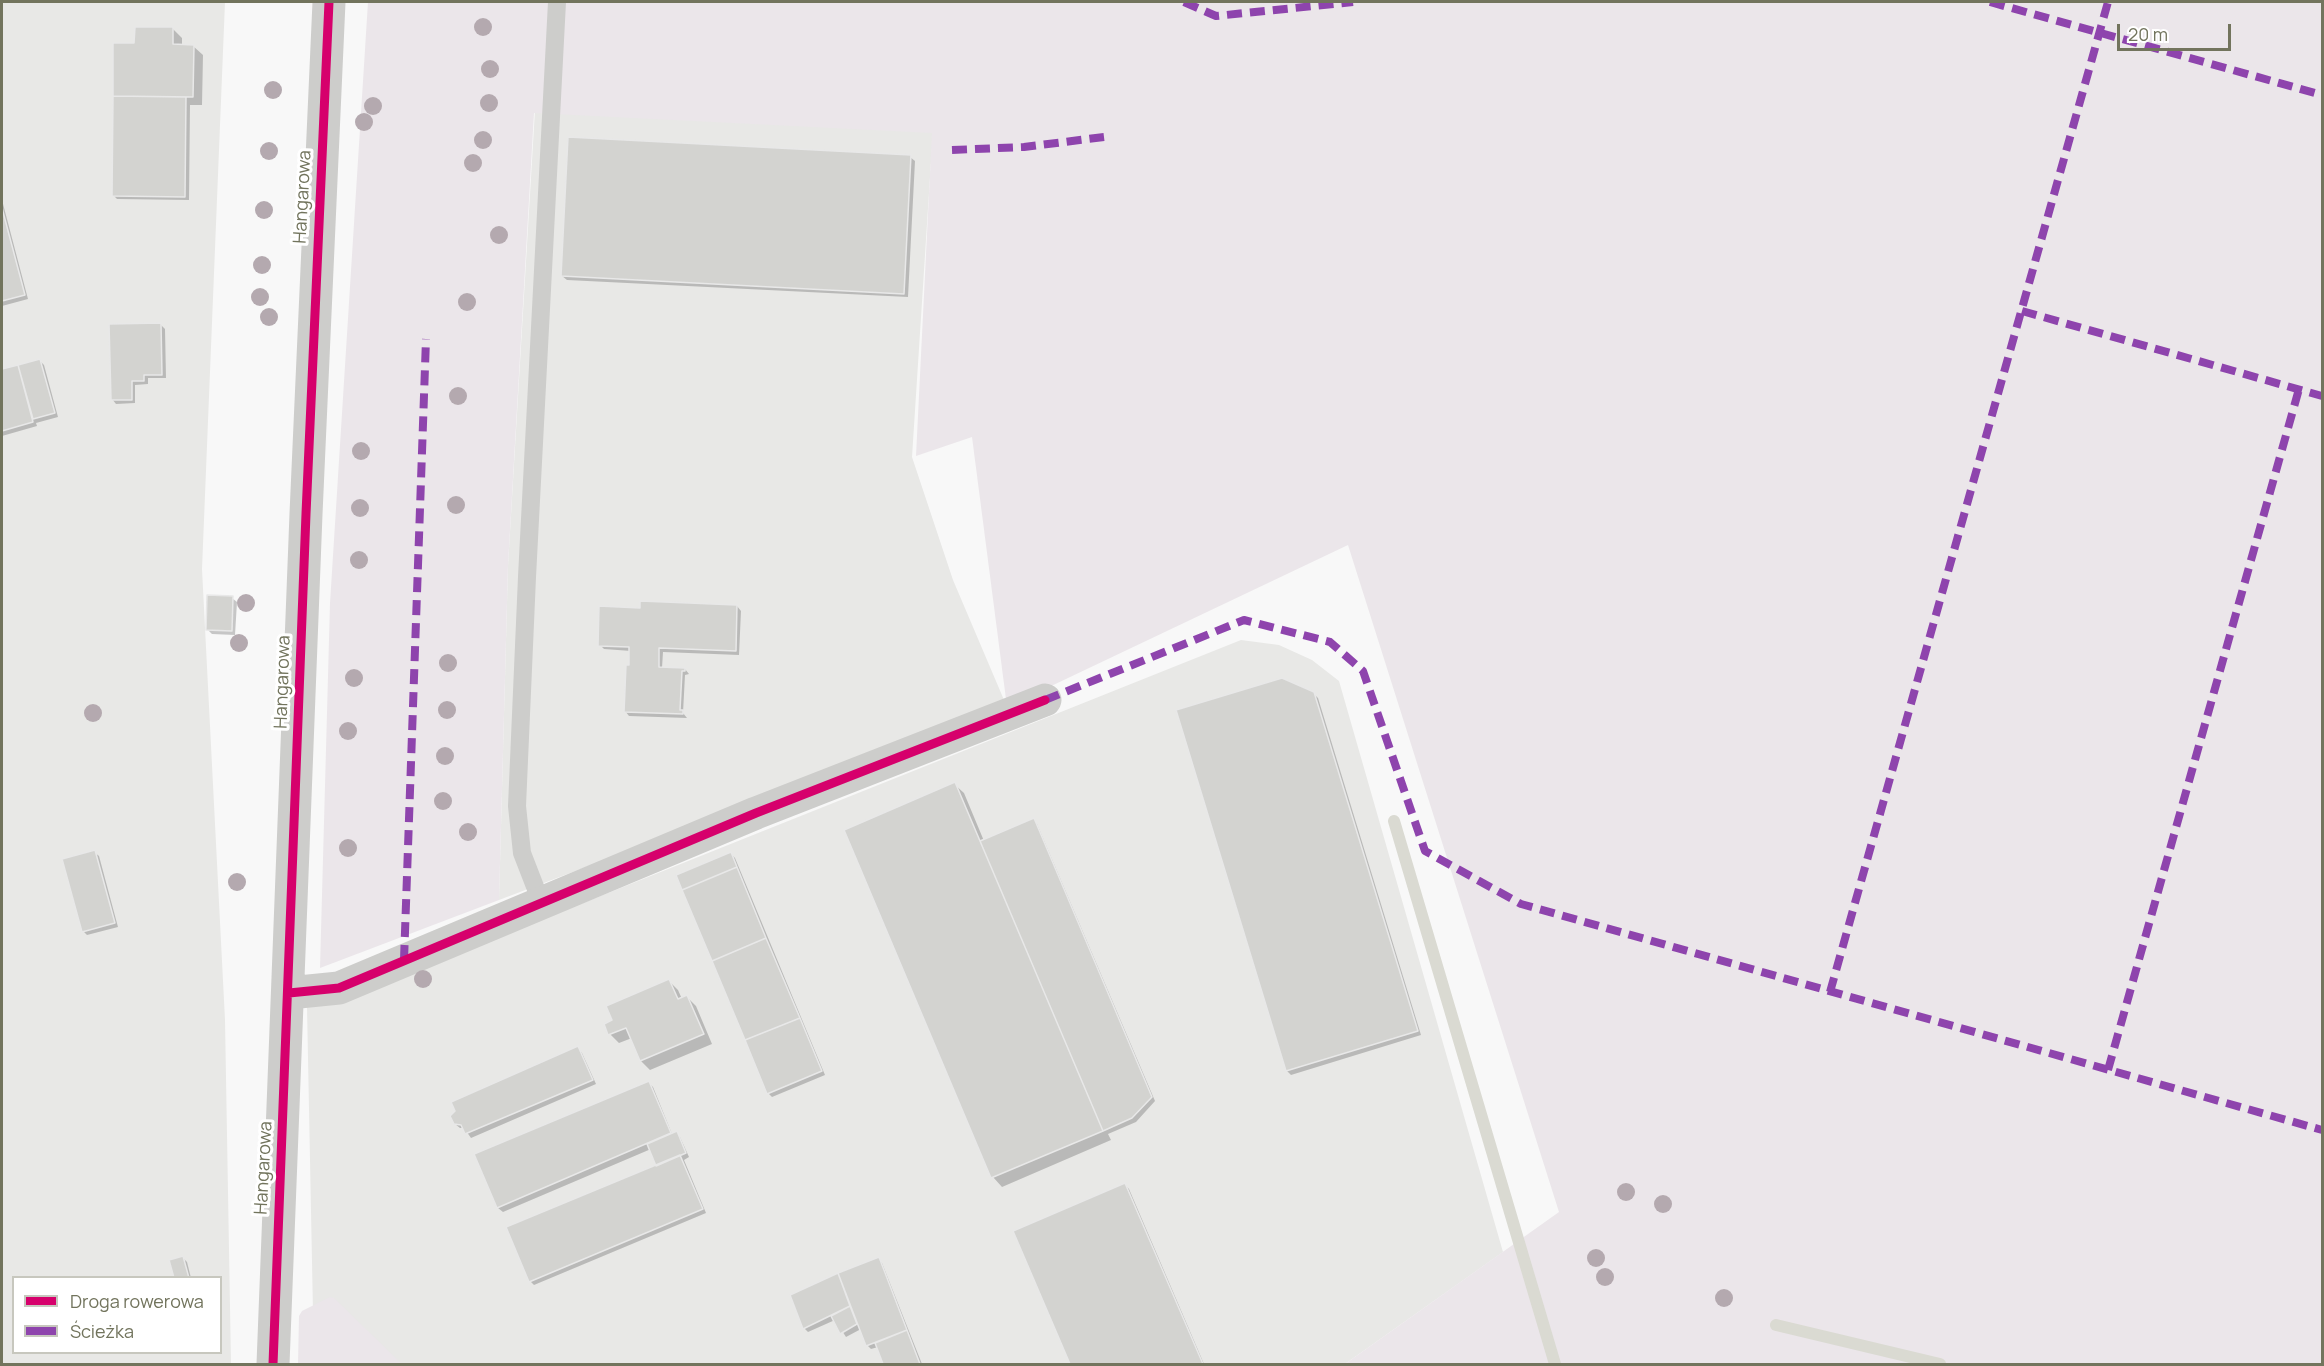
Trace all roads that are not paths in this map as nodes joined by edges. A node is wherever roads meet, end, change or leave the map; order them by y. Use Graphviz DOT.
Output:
graph roads {
  1 [pos="329,2"];
  2 [pos="557,2"];
  3 [pos="1045,700"];
  4 [pos="541,902"];
  5 [pos="289,993"];
  6 [pos="273,1365"];
  1 -- 5 [label="street, Hangarowa"];
  2 -- 4 [label="lane"];
  3 -- 4 [label="street"];
  4 -- 5 [label="street"];
  5 -- 6 [label="street, Hangarowa"];
}
